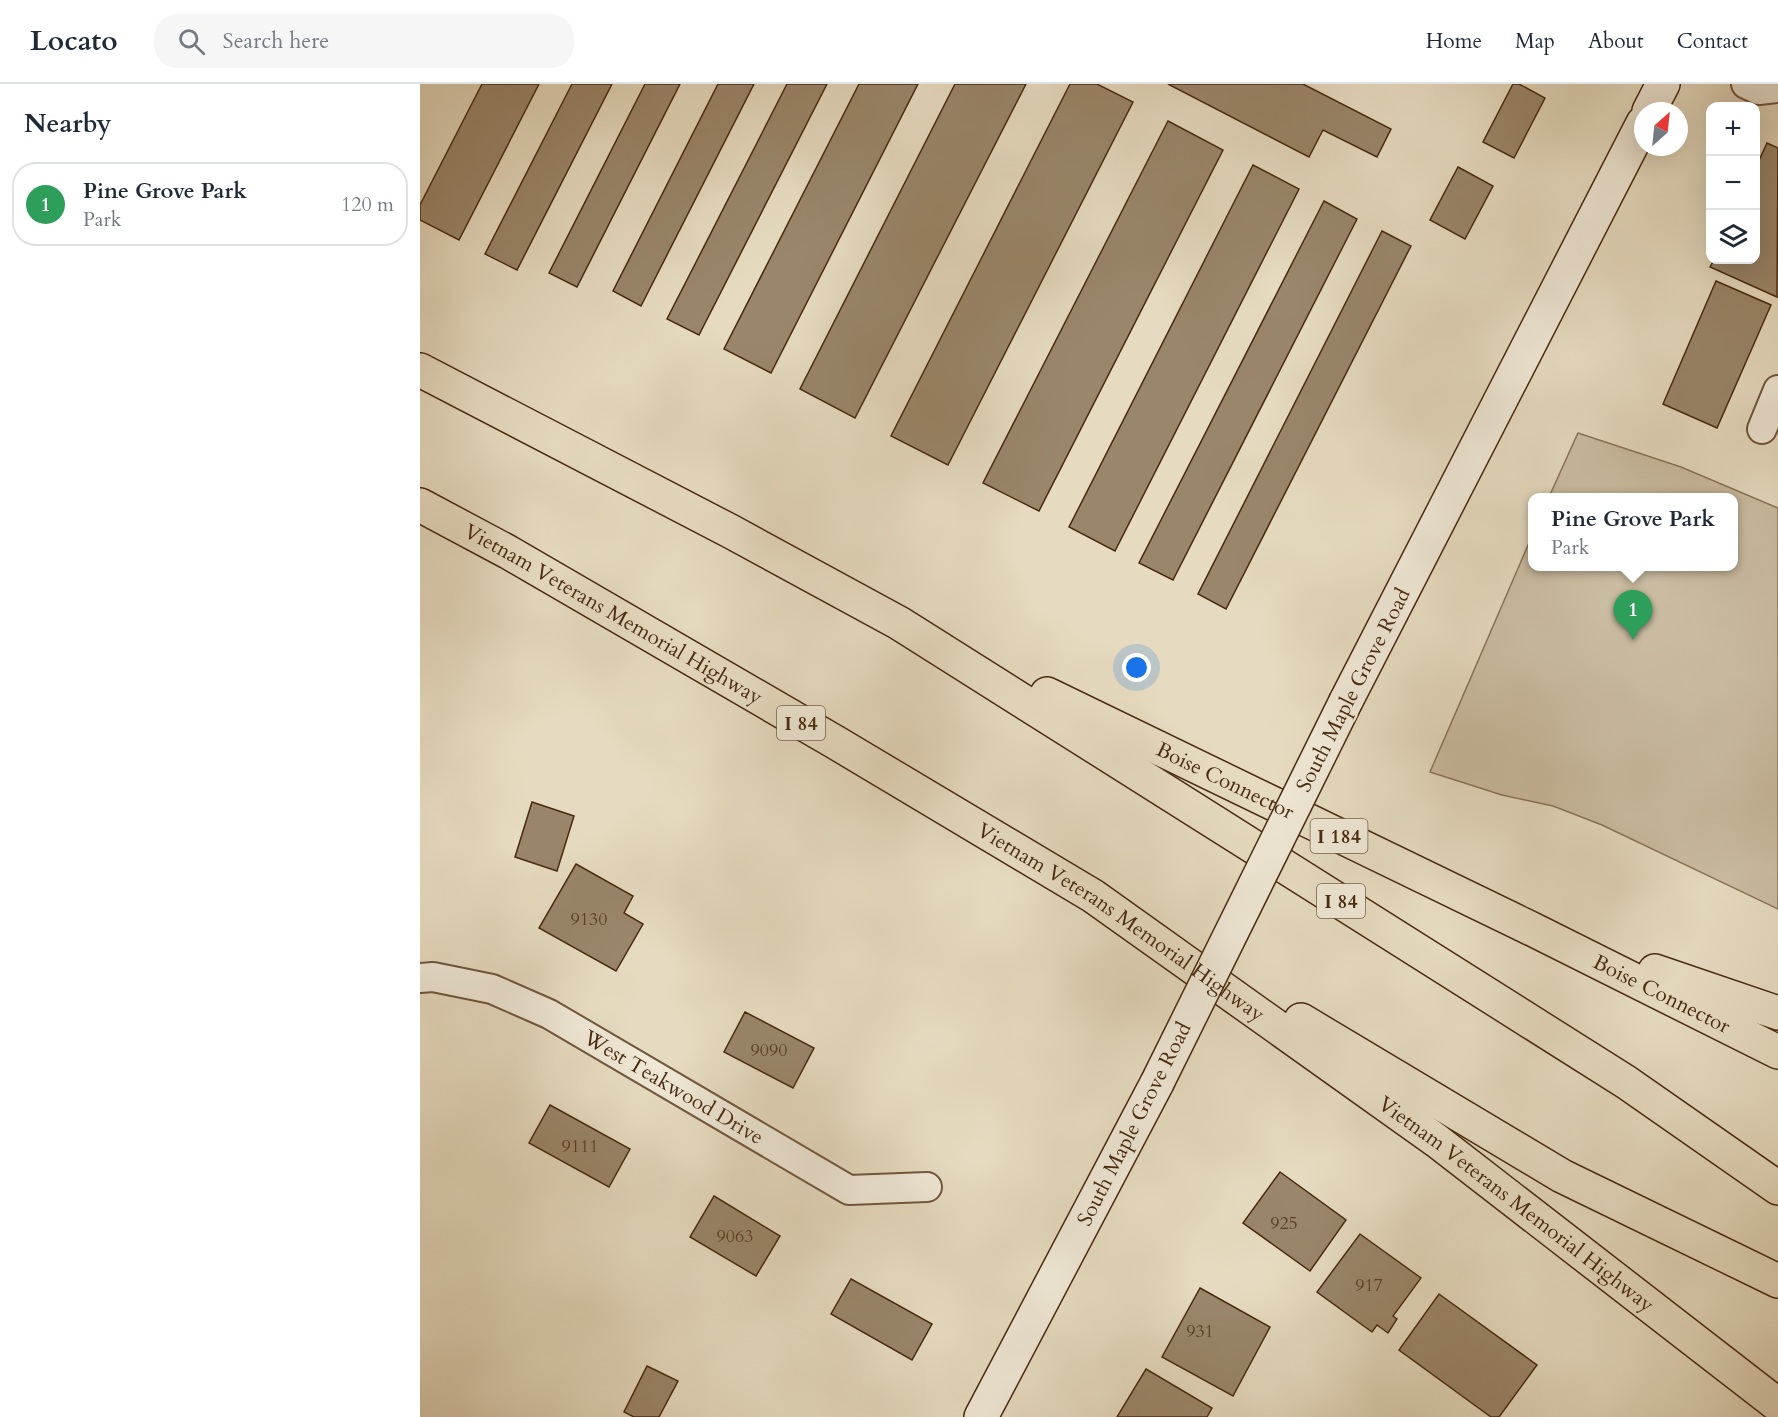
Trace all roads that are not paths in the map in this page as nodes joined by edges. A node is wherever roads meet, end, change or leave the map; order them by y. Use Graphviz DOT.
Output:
graph roads {
  1 [pos="1663,84"];
  2 [pos="1746,84"];
  3 [pos="1778,88"];
  4 [pos="1654,102"];
  5 [pos="1634,141"];
  6 [pos="420,370"];
  7 [pos="1778,390"];
  8 [pos="1762,429"];
  9 [pos="420,505"];
  10 [pos="899,623"];
  11 [pos="1093,897"];
  12 [pos="1534,930"];
  13 [pos="420,978"];
  14 [pos="1778,1013"];
  15 [pos="1778,1052"];
  16 [pos="927,1187"];
  17 [pos="1778,1188"];
  18 [pos="1778,1281"];
  19 [pos="1778,1405"];
  20 [pos="981,1417"];
  1 -- 4 [label="main road"];
  2 -- 3 [label="street"];
  5 -- 20 [label="main road, South Maple Grove Road, bridge"];
  6 -- 10 [label="highway, I 84"];
  7 -- 8 [label="street"];
  9 -- 11 [label="highway, Vietnam Veterans Memorial Highway / I 84"];
  10 -- 12 [label="highway, Boise Connector / I 184"];
  10 -- 17 [label="highway, I 84"];
  11 -- 18 [label="highway"];
  11 -- 19 [label="highway, Vietnam Veterans Memorial Highway / I 84"];
  12 -- 14 [label="highway"];
  12 -- 15 [label="highway, Boise Connector / I 184"];
  13 -- 16 [label="street, West Teakwood Drive"];
}
